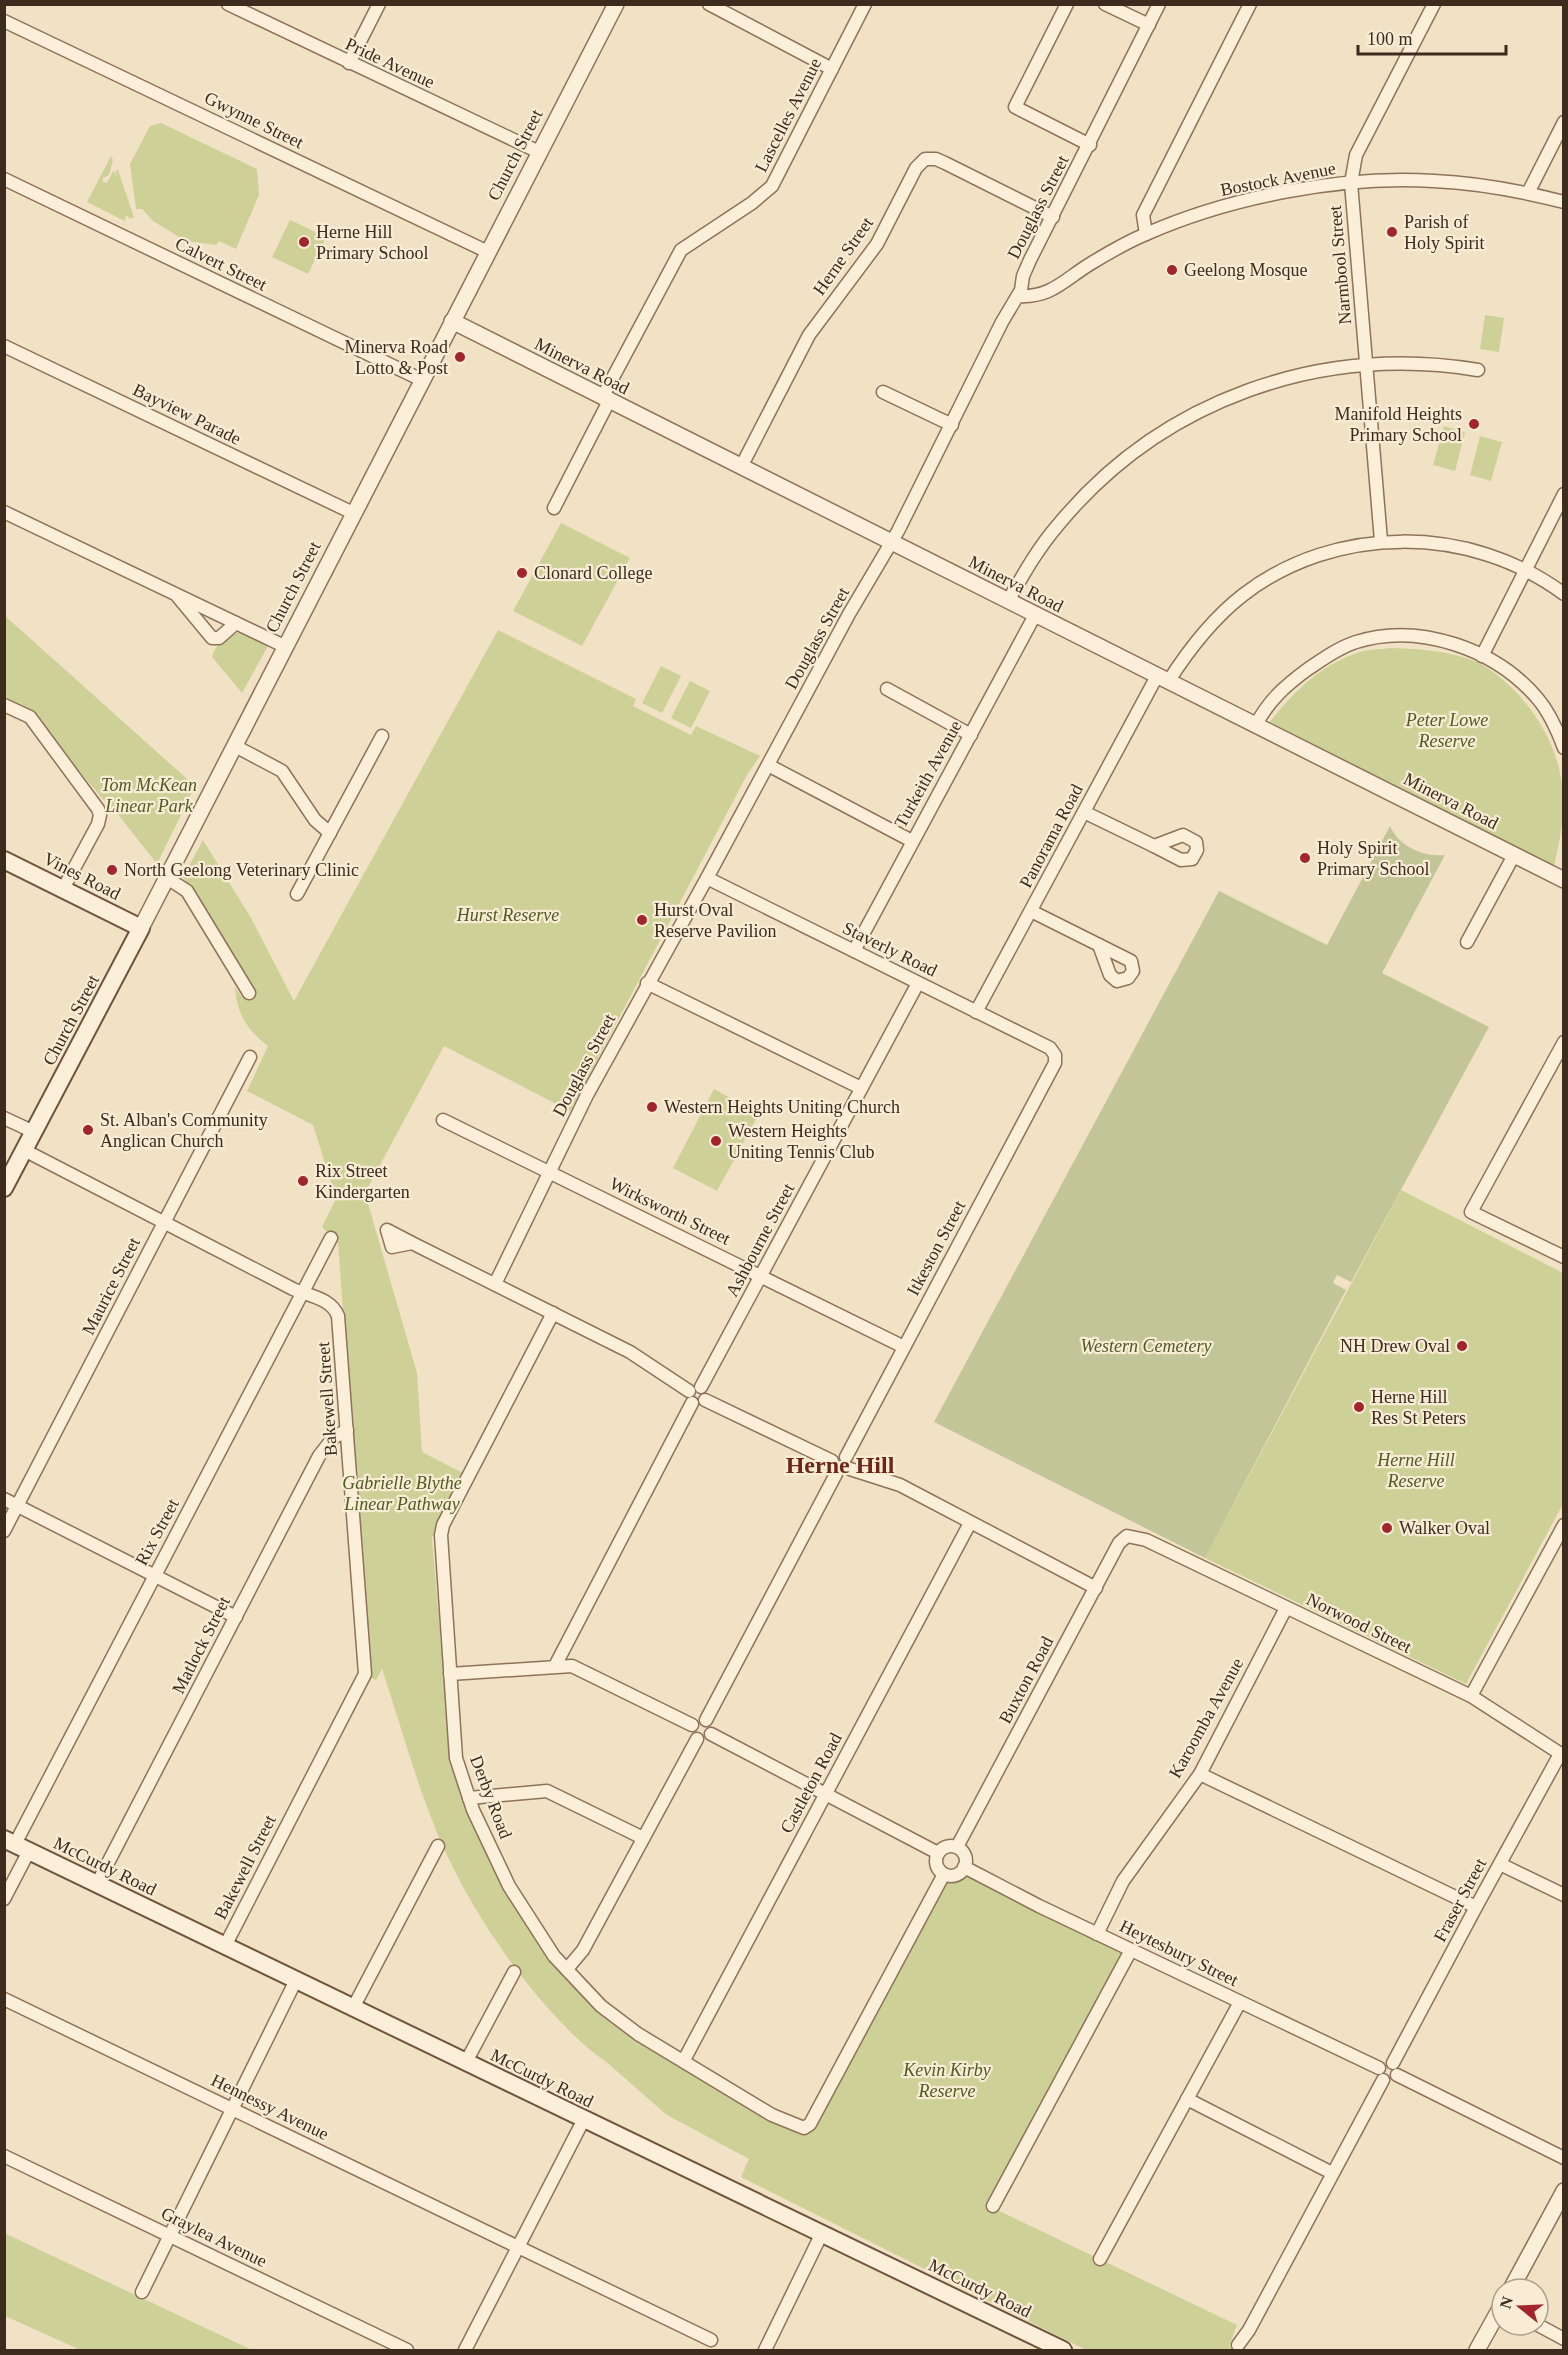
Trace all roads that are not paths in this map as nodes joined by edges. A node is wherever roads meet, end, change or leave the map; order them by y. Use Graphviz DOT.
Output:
graph roads {
  1 [pos="228,4"];
  2 [pos="379,4"];
  3 [pos="616,4"];
  4 [pos="709,4"];
  5 [pos="865,4"];
  6 [pos="1067,4"];
  7 [pos="1105,4"];
  8 [pos="1160,4"];
  9 [pos="1250,4"];
  10 [pos="1434,4"];
  11 [pos="4,21"];
  12 [pos="1149,25"];
  13 [pos="349,63"];
  14 [pos="832,69"];
  15 [pos="1563,123"];
  16 [pos="1090,144"];
  17 [pos="539,152"];
  18 [pos="4,179"];
  19 [pos="1352,183"];
  20 [pos="1528,193"];
  21 [pos="1563,202"];
  22 [pos="1053,216"];
  23 [pos="1146,234"];
  24 [pos="488,252"];
  25 [pos="1018,296"];
  26 [pos="452,321"];
  27 [pos="4,346"];
  28 [pos="1366,363"];
  29 [pos="1478,370"];
  30 [pos="422,380"];
  31 [pos="883,392"];
  32 [pos="605,399"];
  33 [pos="952,425"];
  34 [pos="741,467"];
  35 [pos="1563,494"];
  36 [pos="555,508"];
  37 [pos="4,512"];
  38 [pos="353,513"];
  39 [pos="1382,541"];
  40 [pos="891,543"];
  41 [pos="1525,571"];
  42 [pos="175,594"];
  43 [pos="1563,594"];
  44 [pos="1008,601"];
  45 [pos="1035,615"];
  46 [pos="236,623"];
  47 [pos="284,646"];
  48 [pos="1482,656"];
  49 [pos="1163,679"];
  50 [pos="887,690"];
  51 [pos="4,705"];
  52 [pos="1256,725"];
  53 [pos="971,735"];
  54 [pos="382,736"];
  55 [pos="235,746"];
  56 [pos="1563,748"];
  57 [pos="768,765"];
  58 [pos="1084,812"];
  59 [pos="330,833"];
  60 [pos="912,841"];
  61 [pos="1154,846"];
  62 [pos="1514,855"];
  63 [pos="4,860"];
  64 [pos="1562,875"];
  65 [pos="167,878"];
  66 [pos="707,878"];
  67 [pos="63,889"];
  68 [pos="297,894"];
  69 [pos="1031,911"];
  70 [pos="141,928"];
  71 [pos="1467,942"];
  72 [pos="1099,945"];
  73 [pos="854,951"];
  74 [pos="647,983"];
  75 [pos="918,983"];
  76 [pos="249,993"];
  77 [pos="976,1012"];
  78 [pos="1563,1042"];
  79 [pos="1055,1055"];
  80 [pos="250,1057"];
  81 [pos="861,1088"];
  82 [pos="4,1118"];
  83 [pos="443,1120"];
  84 [pos="34,1132"];
  85 [pos="24,1150"];
  86 [pos="549,1172"];
  87 [pos="4,1188"];
  88 [pos="164,1222"];
  89 [pos="331,1238"];
  90 [pos="412,1243"];
  91 [pos="1563,1257"];
  92 [pos="762,1276"];
  93 [pos="495,1284"];
  94 [pos="302,1292"];
  95 [pos="553,1313"];
  96 [pos="904,1347"];
  97 [pos="694,1394"];
  98 [pos="347,1430"];
  99 [pos="846,1457"];
  100 [pos="834,1468"];
  101 [pos="850,1469"];
  102 [pos="4,1499"];
  103 [pos="18,1506"];
  104 [pos="970,1523"];
  105 [pos="1563,1525"];
  106 [pos="4,1531"];
  107 [pos="1132,1536"];
  108 [pos="155,1575"];
  109 [pos="1096,1588"];
  110 [pos="1286,1608"];
  111 [pos="236,1617"];
  112 [pos="555,1666"];
  113 [pos="450,1674"];
  114 [pos="1471,1696"];
  115 [pos="706,1720"];
  116 [pos="692,1725"];
  117 [pos="711,1734"];
  118 [pos="697,1739"];
  119 [pos="1562,1755"];
  120 [pos="1200,1774"];
  121 [pos="825,1794"];
  122 [pos="470,1797"];
  123 [pos="643,1838"];
  124 [pos="16,1845"];
  125 [pos="438,1846"];
  126 [pos="957,1847"];
  127 [pos="938,1853"];
  128 [pos="1500,1863"];
  129 [pos="964,1867"];
  130 [pos="944,1874"];
  131 [pos="97,1884"];
  132 [pos="1563,1895"];
  133 [pos="4,1899"];
  134 [pos="1476,1907"];
  135 [pos="1097,1934"];
  136 [pos="225,1946"];
  137 [pos="1131,1950"];
  138 [pos="567,1969"];
  139 [pos="514,1972"];
  140 [pos="296,1980"];
  141 [pos="4,1999"];
  142 [pos="1240,2002"];
  143 [pos="353,2008"];
  144 [pos="684,2060"];
  145 [pos="466,2062"];
  146 [pos="1395,2069"];
  147 [pos="1381,2074"];
  148 [pos="1187,2099"];
  149 [pos="231,2108"];
  150 [pos="584,2119"];
  151 [pos="4,2156"];
  152 [pos="1563,2158"];
  153 [pos="1332,2173"];
  154 [pos="1563,2191"];
  155 [pos="993,2206"];
  156 [pos="822,2233"];
  157 [pos="169,2235"];
  158 [pos="519,2247"];
  159 [pos="1100,2259"];
  160 [pos="1517,2277"];
  161 [pos="142,2292"];
  162 [pos="1490,2328"];
  163 [pos="711,2340"];
  164 [pos="1238,2344"];
  165 [pos="407,2350"];
  166 [pos="465,2350"];
  167 [pos="765,2350"];
  168 [pos="1064,2350"];
  169 [pos="1478,2350"];
  1 -- 13 [label="street, Pride Avenue"];
  2 -- 13 [label="street"];
  3 -- 17 [label="street, Church Street"];
  4 -- 14 [label="street"];
  5 -- 14 [label="street, Lascelles Avenue"];
  6 -- 16 [label="street"];
  7 -- 12 [label="street"];
  8 -- 12 [label="street, Douglass Street"];
  9 -- 23 [label="street"];
  10 -- 19 [label="street, Narmbool Street"];
  11 -- 24 [label="street, Gwynne Street"];
  12 -- 16 [label="street, Douglass Street"];
  13 -- 17 [label="street, Pride Avenue"];
  14 -- 32 [label="street, Lascelles Avenue"];
  15 -- 20 [label="street"];
  16 -- 22 [label="street, Douglass Street"];
  17 -- 24 [label="street, Church Street"];
  18 -- 30 [label="street, Calvert Street"];
  19 -- 20 [label="street, Bostock Avenue"];
  19 -- 23 [label="street, Bostock Avenue"];
  19 -- 28 [label="street, Narmbool Street"];
  20 -- 21 [label="street, Bostock Avenue"];
  22 -- 25 [label="street, Douglass Street"];
  22 -- 34 [label="street, Herne Street"];
  23 -- 25 [label="street, Bostock Avenue"];
  24 -- 26 [label="street, Church Street"];
  25 -- 33 [label="street, Douglass Street"];
  26 -- 30 [label="street, Church Street"];
  26 -- 32 [label="street, Minerva Road"];
  27 -- 38 [label="street, Bayview Parade"];
  28 -- 29 [label="street"];
  28 -- 39 [label="street, Narmbool Street"];
  28 -- 44 [label="street"];
  30 -- 38 [label="street, Church Street"];
  31 -- 33 [label="street"];
  32 -- 34 [label="street, Minerva Road"];
  32 -- 36 [label="street, Lascelles Avenue"];
  33 -- 40 [label="street, Douglass Street"];
  34 -- 40 [label="street, Minerva Road"];
  35 -- 41 [label="street"];
  37 -- 42 [label="street"];
  38 -- 47 [label="street, Church Street"];
  39 -- 41 [label="street, Panorama Road"];
  39 -- 49 [label="street, Panorama Road"];
  40 -- 44 [label="street, Minerva Road"];
  40 -- 57 [label="street, Douglass Street"];
  41 -- 43 [label="street, Panorama Road"];
  41 -- 48 [label="street"];
  42 -- 46 [label="street"];
  42 -- 46 [label="street"];
  44 -- 45 [label="street, Minerva Road"];
  45 -- 49 [label="street, Minerva Road"];
  45 -- 53 [label="street, Turkeith Avenue"];
  46 -- 47 [label="street"];
  47 -- 55 [label="street, Church Street"];
  48 -- 52 [label="street"];
  48 -- 56 [label="street"];
  49 -- 52 [label="street, Minerva Road"];
  49 -- 58 [label="street, Panorama Road"];
  50 -- 53 [label="street"];
  51 -- 67 [label="street"];
  52 -- 62 [label="street, Minerva Road"];
  53 -- 60 [label="street, Turkeith Avenue"];
  54 -- 59 [label="street"];
  55 -- 59 [label="street"];
  55 -- 65 [label="street, Church Street"];
  57 -- 60 [label="street"];
  57 -- 66 [label="street, Douglass Street"];
  58 -- 61 [label="street"];
  58 -- 69 [label="street, Panorama Road"];
  59 -- 68 [label="street"];
  60 -- 73 [label="street, Turkeith Avenue"];
  62 -- 64 [label="street, Minerva Road"];
  62 -- 71 [label="street"];
  63 -- 67 [label="main road, Vines Road"];
  65 -- 70 [label="street, Church Street"];
  65 -- 76 [label="street"];
  66 -- 73 [label="street, Staverly Road"];
  66 -- 74 [label="street, Douglass Street"];
  67 -- 70 [label="main road, Vines Road"];
  69 -- 72 [label="street"];
  69 -- 77 [label="street, Panorama Road"];
  70 -- 84 [label="main road, Church Street"];
  73 -- 75 [label="street, Staverly Road"];
  74 -- 81 [label="street"];
  74 -- 86 [label="street, Douglass Street"];
  75 -- 77 [label="street, Staverly Road"];
  75 -- 81 [label="street, Ashbourne Street"];
  77 -- 79 [label="street, Staverly Road"];
  78 -- 91 [label="street"];
  79 -- 96 [label="street, Itkeston Street"];
  80 -- 88 [label="street, Maurice Street"];
  81 -- 92 [label="street, Ashbourne Street"];
  82 -- 84 [label="street"];
  83 -- 86 [label="street, Wirksworth Street"];
  84 -- 85 [label="main road, Church Street"];
  85 -- 87 [label="main road, Church Street"];
  85 -- 88 [label="street, Bakewell Street"];
  86 -- 92 [label="street, Wirksworth Street"];
  86 -- 93 [label="street, Douglass Street"];
  88 -- 94 [label="street, Bakewell Street"];
  88 -- 103 [label="street, Maurice Street"];
  89 -- 94 [label="street, Rix Street"];
  90 -- 93 [label="street"];
  92 -- 96 [label="street, Wirksworth Street"];
  92 -- 97 [label="street, Ashbourne Street"];
  93 -- 95 [label="street"];
  94 -- 98 [label="street, Bakewell Street"];
  94 -- 108 [label="street, Rix Street"];
  95 -- 97 [label="street"];
  95 -- 113 [label="street, Derby Road"];
  96 -- 99 [label="street, Itkeston Street"];
  97 -- 100 [label="street"];
  97 -- 112 [label="street, Ashbourne Street"];
  98 -- 111 [label="street, Matlock Street"];
  98 -- 136 [label="street, Bakewell Street"];
  99 -- 100 [label="street"];
  99 -- 101 [label="street"];
  100 -- 101 [label="street"];
  100 -- 115 [label="street"];
  101 -- 104 [label="street"];
  102 -- 103 [label="street"];
  103 -- 106 [label="street, Maurice Street"];
  103 -- 108 [label="street"];
  104 -- 109 [label="street"];
  104 -- 121 [label="street, Castleton Road"];
  105 -- 114 [label="street"];
  107 -- 109 [label="street, Buxton Road"];
  107 -- 110 [label="street, Norwood Street"];
  108 -- 111 [label="street"];
  108 -- 124 [label="street, Rix Street"];
  109 -- 126 [label="street, Buxton Road"];
  110 -- 114 [label="street, Norwood Street"];
  110 -- 120 [label="street, Karoomba Avenue"];
  111 -- 131 [label="street, Matlock Street"];
  112 -- 113 [label="street"];
  112 -- 116 [label="street"];
  113 -- 122 [label="street, Derby Road"];
  114 -- 119 [label="street, Norwood Street"];
  115 -- 116 [label="street"];
  115 -- 117 [label="street"];
  116 -- 118 [label="street"];
  117 -- 118 [label="street"];
  117 -- 121 [label="street"];
  118 -- 123 [label="street"];
  119 -- 128 [label="street, Fraser Street"];
  120 -- 134 [label="street"];
  120 -- 135 [label="street, Karoomba Avenue"];
  121 -- 127 [label="street"];
  121 -- 144 [label="street, Castleton Road"];
  122 -- 123 [label="street"];
  122 -- 138 [label="street, Derby Road"];
  123 -- 138 [label="street"];
  124 -- 131 [label="main road, McCurdy Road"];
  124 -- 133 [label="street, Rix Street"];
  125 -- 143 [label="street"];
  126 -- 127 [label="street"];
  126 -- 129 [label="street"];
  127 -- 130 [label="street"];
  128 -- 132 [label="street"];
  128 -- 134 [label="street, Fraser Street"];
  129 -- 130 [label="street"];
  129 -- 135 [label="street, Heytesbury Street"];
  130 -- 144 [label="street, Derby Road"];
  131 -- 136 [label="main road, McCurdy Road"];
  134 -- 146 [label="street, Fraser Street"];
  135 -- 137 [label="street, Heytesbury Street"];
  136 -- 140 [label="main road, McCurdy Road"];
  137 -- 142 [label="street, Heytesbury Street"];
  137 -- 155 [label="street"];
  138 -- 144 [label="street, Derby Road"];
  139 -- 145 [label="street"];
  140 -- 143 [label="main road, McCurdy Road"];
  140 -- 149 [label="street"];
  141 -- 149 [label="street, Hennessy Avenue"];
  142 -- 147 [label="street, Heytesbury Street"];
  142 -- 148 [label="street"];
  143 -- 145 [label="main road, McCurdy Road"];
  145 -- 150 [label="main road, McCurdy Road"];
  146 -- 147 [label="street"];
  146 -- 152 [label="street"];
  147 -- 153 [label="street"];
  148 -- 153 [label="street"];
  148 -- 159 [label="street"];
  149 -- 157 [label="street"];
  149 -- 158 [label="street, Hennessy Avenue"];
  150 -- 156 [label="main road, McCurdy Road"];
  150 -- 158 [label="street"];
  151 -- 157 [label="street, Graylea Avenue"];
  153 -- 164 [label="street"];
  154 -- 160 [label="street"];
  156 -- 167 [label="street"];
  156 -- 168 [label="main road, McCurdy Road"];
  157 -- 161 [label="street"];
  157 -- 165 [label="street, Graylea Avenue"];
  158 -- 163 [label="street, Hennessy Avenue"];
  158 -- 166 [label="street"];
  162 -- 169 [label="street"];
}
